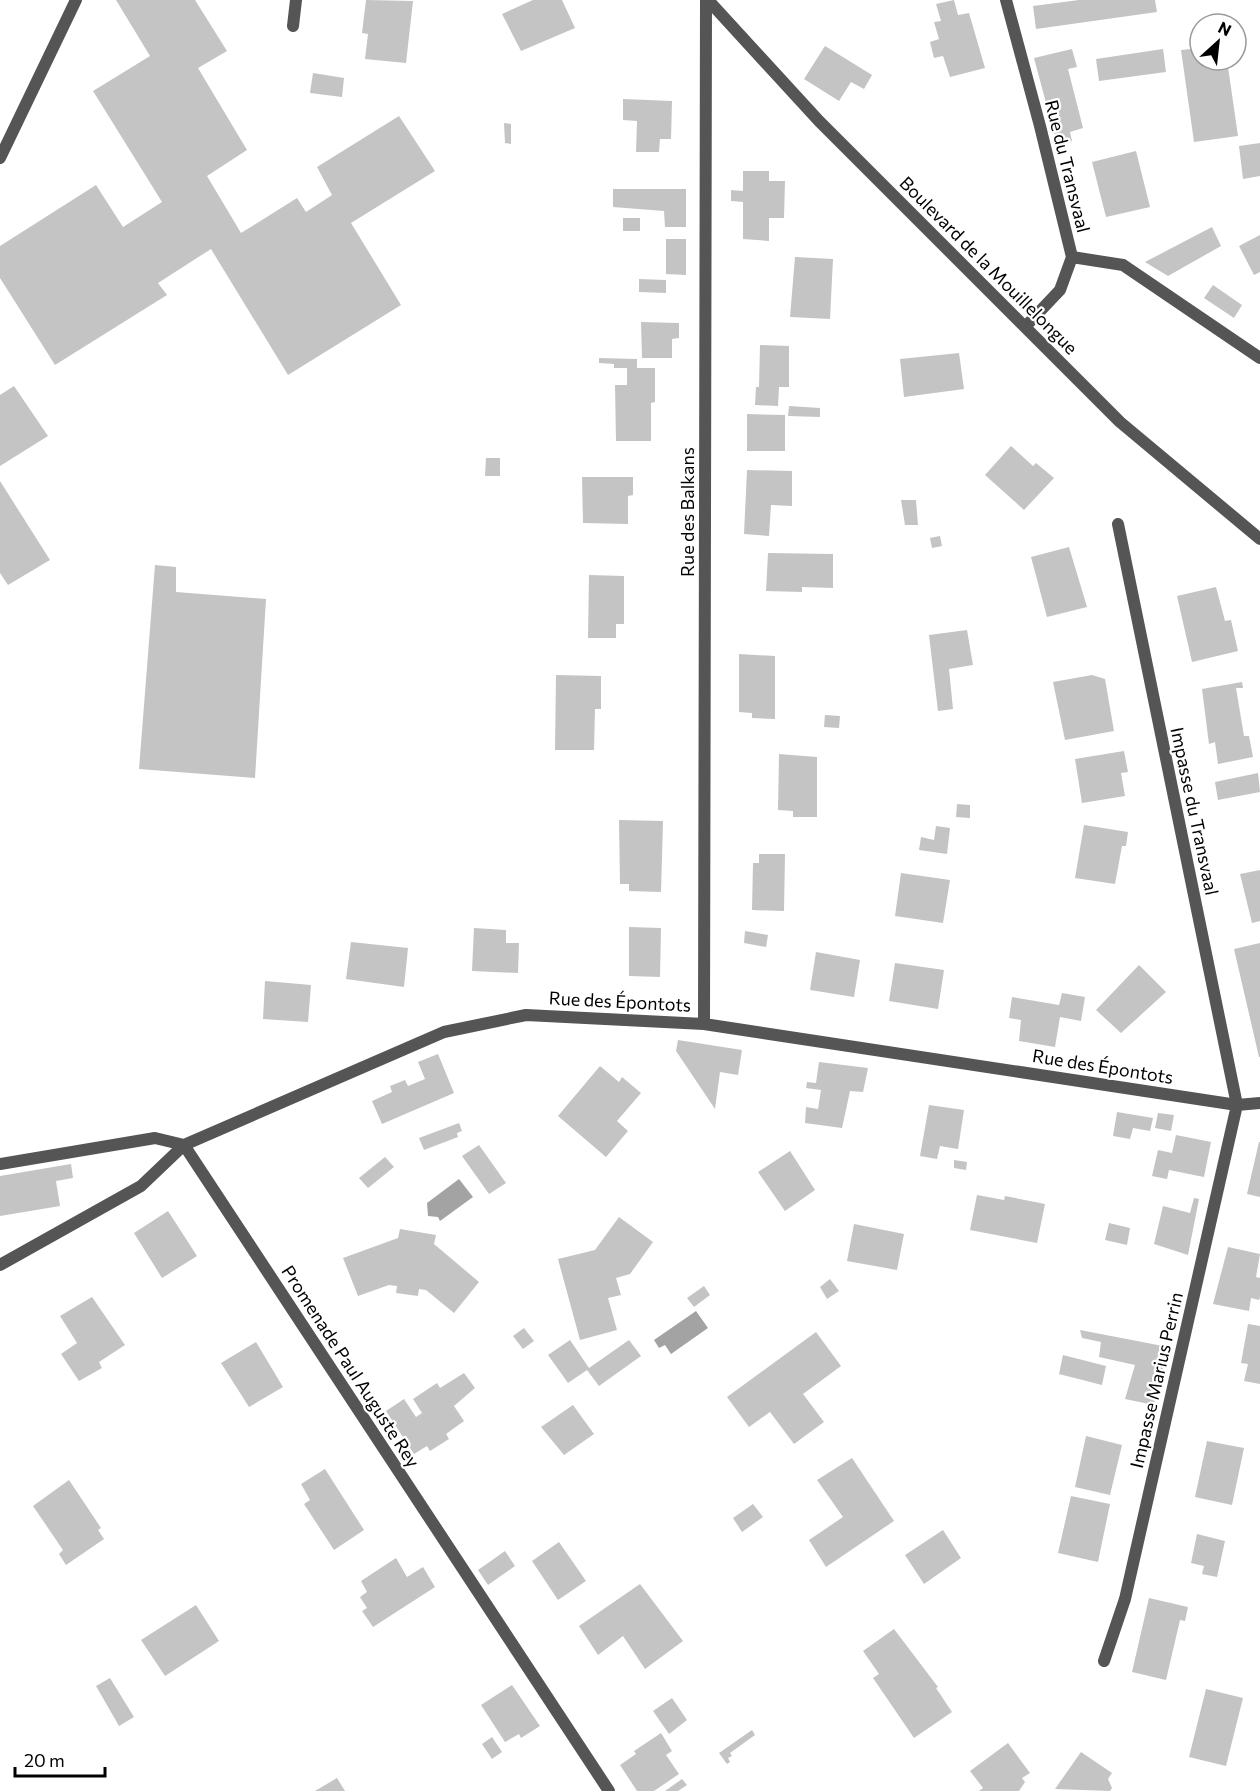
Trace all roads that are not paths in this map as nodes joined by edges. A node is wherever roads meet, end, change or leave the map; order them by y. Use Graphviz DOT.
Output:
graph roads {
  1 [pos="76,0"];
  2 [pos="296,0"];
  3 [pos="707,0"];
  4 [pos="1006,0"];
  5 [pos="293,26"];
  6 [pos="0,158"];
  7 [pos="1072,258"];
  8 [pos="1024,327"];
  9 [pos="1260,358"];
  10 [pos="1118,524"];
  11 [pos="1260,539"];
  12 [pos="704,1024"];
  13 [pos="1260,1103"];
  14 [pos="1237,1105"];
  15 [pos="184,1145"];
  16 [pos="0,1164"];
  17 [pos="0,1265"];
  18 [pos="1104,1661"];
  19 [pos="609,1791"];
  1 -- 6 [label="street"];
  2 -- 5 [label="street"];
  3 -- 8 [label="street, Boulevard de la Mouillelongue"];
  3 -- 12 [label="street, Rue des Balkans"];
  4 -- 7 [label="street, Rue du Transvaal"];
  7 -- 8 [label="street, Rue du Transvaal"];
  7 -- 9 [label="street"];
  8 -- 11 [label="street, Boulevard de la Mouillelongue"];
  10 -- 14 [label="street, Impasse du Transvaal"];
  12 -- 14 [label="street, Rue des Épontots"];
  12 -- 15 [label="street, Rue des Épontots"];
  13 -- 14 [label="street, Rue des Épontots"];
  14 -- 18 [label="street, Impasse Marius Perrin"];
  15 -- 16 [label="street"];
  15 -- 17 [label="street"];
  15 -- 19 [label="street, Promenade Paul Auguste Rey"];
}
